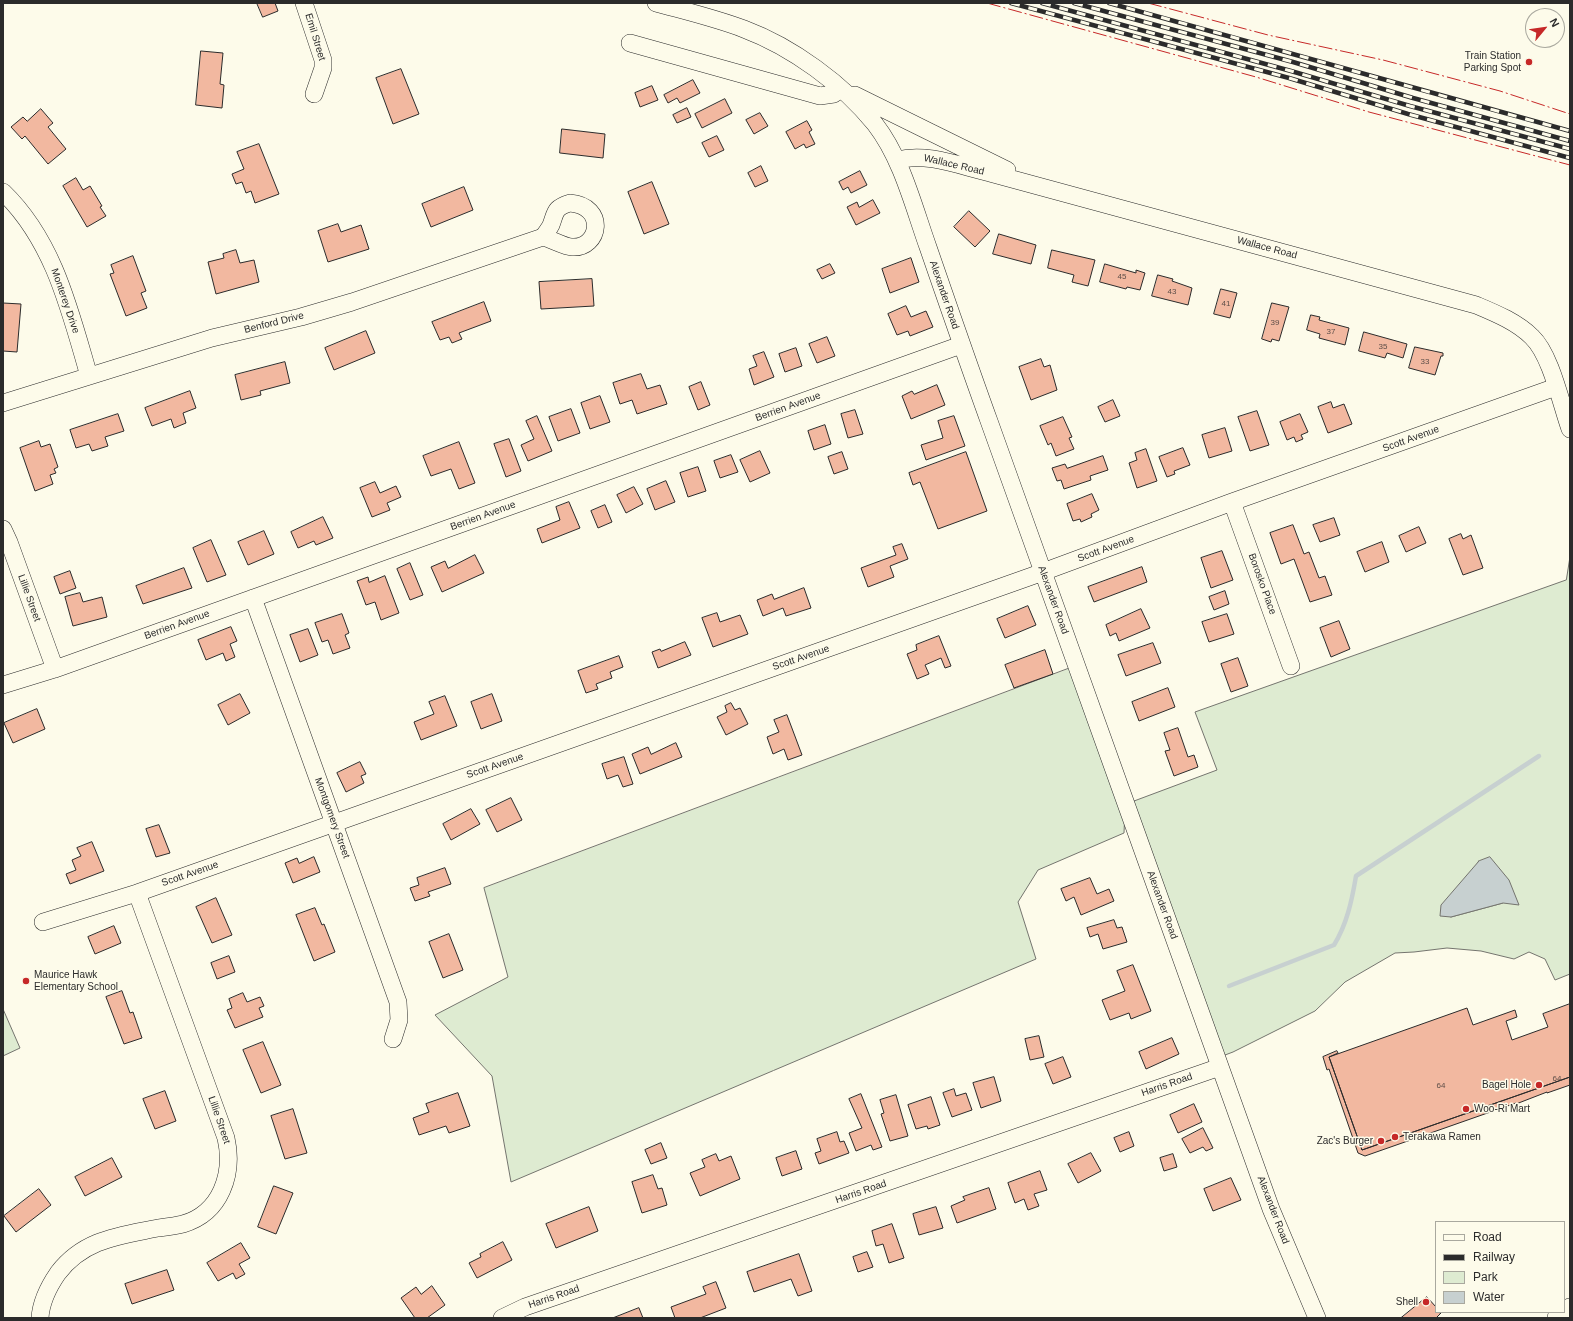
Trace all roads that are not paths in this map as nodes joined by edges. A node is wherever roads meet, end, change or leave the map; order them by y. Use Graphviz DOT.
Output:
graph roads {
  1 [pos="304,3"];
  2 [pos="656,3"];
  3 [pos="630,43"];
  4 [pos="840,88"];
  5 [pos="314,94"];
  6 [pos="897,160"];
  7 [pos="1059,191"];
  8 [pos="3,192"];
  9 [pos="543,236"];
  10 [pos="961,345"];
  11 [pos="89,376"];
  12 [pos="1556,387"];
  13 [pos="3,403"];
  14 [pos="1570,429"];
  15 [pos="1232,502"];
  16 [pos="3,529"];
  17 [pos="1043,572"];
  18 [pos="253,598"];
  19 [pos="1291,666"];
  20 [pos="55,669"];
  21 [pos="3,685"];
  22 [pos="334,823"];
  23 [pos="137,893"];
  24 [pos="43,922"];
  25 [pos="393,1039"];
  26 [pos="1220,1067"];
  27 [pos="40,1318"];
  28 [pos="502,1318"];
  29 [pos="1317,1318"];
  1 -- 5 [label="street, Emil Street"];
  2 -- 4 [label="street, Alexander Road"];
  3 -- 4 [label="street"];
  4 -- 6 [label="street, Alexander Road"];
  4 -- 7 [label="street"];
  6 -- 7 [label="street, Wallace Road"];
  6 -- 10 [label="street, Alexander Road"];
  7 -- 12 [label="street, Wallace Road"];
  8 -- 11 [label="street, Monterey Drive"];
  9 -- 11 [label="street, Benford Drive"];
  10 -- 17 [label="street, Alexander Road"];
  10 -- 18 [label="street, Berrien Avenue"];
  11 -- 13 [label="street, Benford Drive"];
  12 -- 14 [label="street, Wallace Road"];
  12 -- 15 [label="street, Scott Avenue"];
  15 -- 17 [label="street, Scott Avenue"];
  15 -- 19 [label="street, Borosko Place"];
  16 -- 20 [label="street, Lillie Street"];
  17 -- 22 [label="street, Scott Avenue"];
  17 -- 26 [label="street, Alexander Road"];
  18 -- 20 [label="street, Berrien Avenue"];
  18 -- 22 [label="street, Montgomery Street"];
  20 -- 21 [label="street, Berrien Avenue"];
  22 -- 23 [label="street, Scott Avenue"];
  22 -- 25 [label="street, Montgomery Street"];
  23 -- 24 [label="street, Scott Avenue"];
  23 -- 27 [label="street, Lillie Street"];
  26 -- 28 [label="street, Harris Road"];
  26 -- 29 [label="street, Alexander Road"];
}
